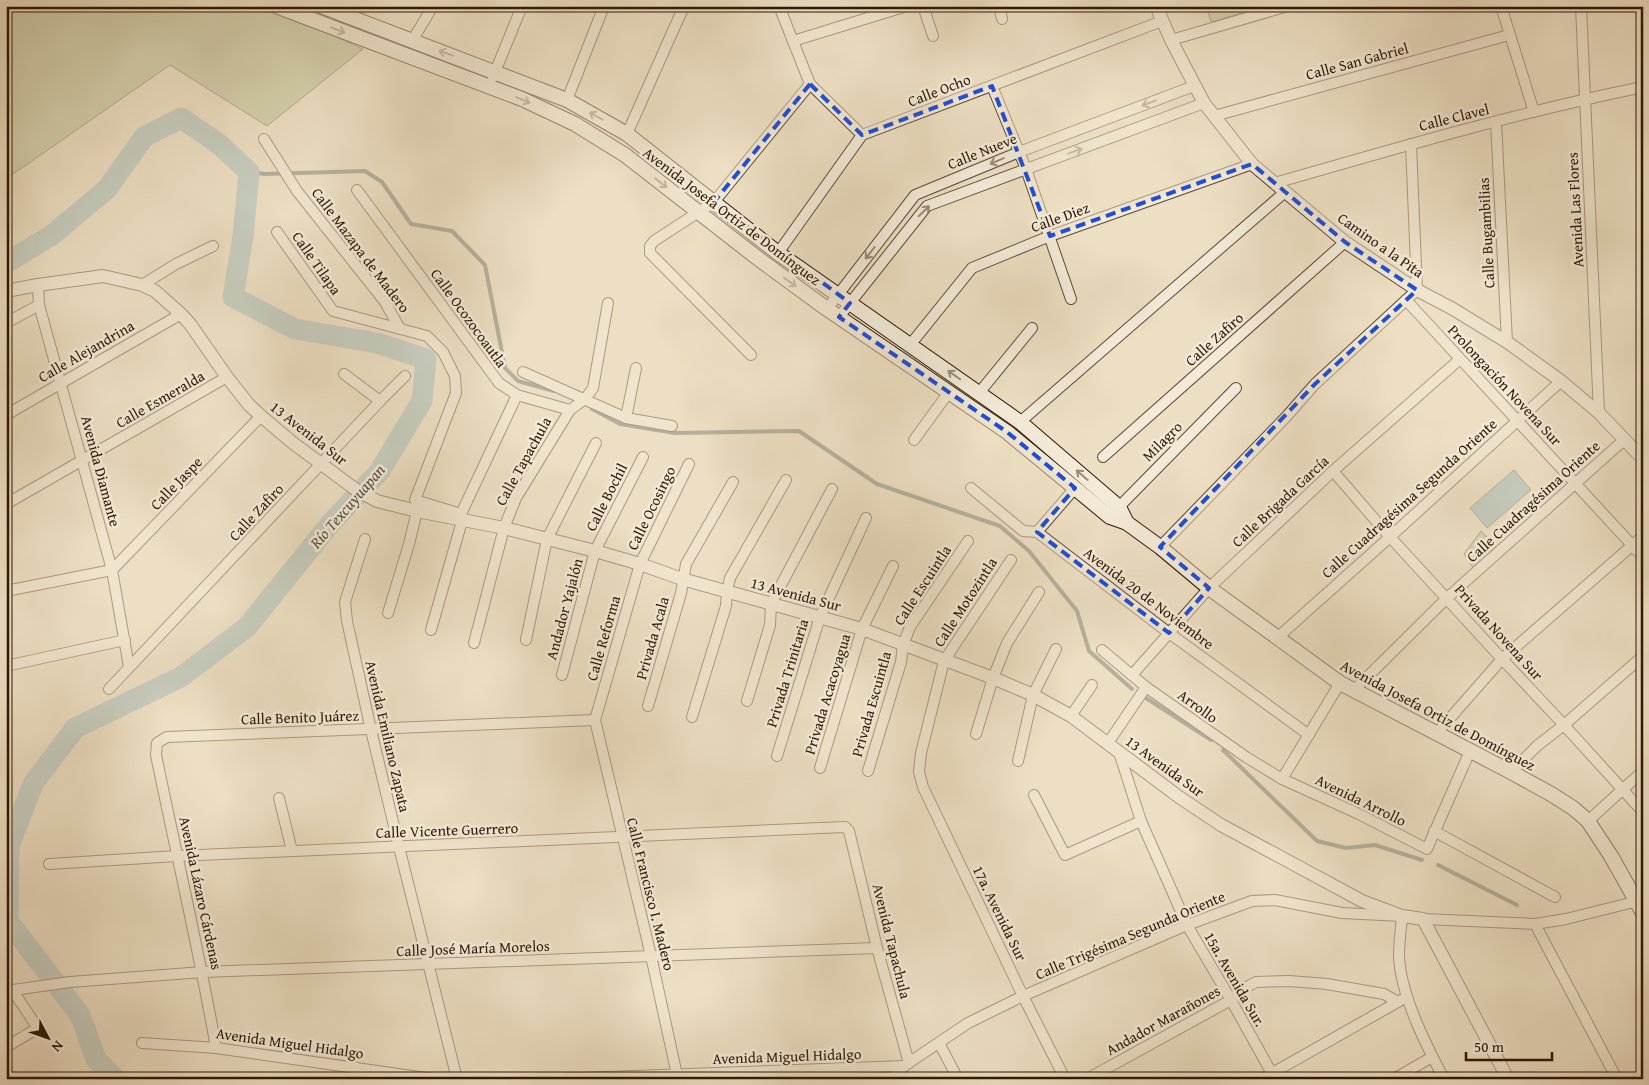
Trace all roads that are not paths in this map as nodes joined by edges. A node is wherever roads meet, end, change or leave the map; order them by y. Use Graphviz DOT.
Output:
graph roads {
  1 [pos="276,6"];
  2 [pos="321,6"];
  3 [pos="433,6"];
  4 [pos="522,6"];
  5 [pos="604,6"];
  6 [pos="684,6"];
  7 [pos="779,6"];
  8 [pos="907,6"];
  9 [pos="923,6"];
  10 [pos="998,6"];
  11 [pos="1156,6"];
  12 [pos="1288,6"];
  13 [pos="1501,6"];
  14 [pos="1581,6"];
  15 [pos="1002,19"];
  16 [pos="1162,21"];
  17 [pos="1509,35"];
  18 [pos="933,36"];
  19 [pos="1171,40"];
  20 [pos="412,41"];
  21 [pos="793,41"];
  22 [pos="495,72"];
  23 [pos="810,84"];
  24 [pos="992,86"];
  25 [pos="1194,86"];
  26 [pos="490,87"];
  27 [pos="1643,87"];
  28 [pos="1585,99"];
  29 [pos="567,100"];
  30 [pos="1204,103"];
  31 [pos="1534,112"];
  32 [pos="1214,116"];
  33 [pos="1496,122"];
  34 [pos="626,134"];
  35 [pos="862,135"];
  36 [pos="264,139"];
  37 [pos="1411,144"];
  38 [pos="1019,152"];
  39 [pos="1252,164"];
  40 [pos="1026,169"];
  41 [pos="1280,187"];
  42 [pos="357,190"];
  43 [pos="714,202"];
  44 [pos="700,212"];
  45 [pos="277,232"];
  46 [pos="1050,236"];
  47 [pos="1345,242"];
  48 [pos="213,246"];
  49 [pos="778,253"];
  50 [pos="38,285"];
  51 [pos="142,285"];
  52 [pos="1417,290"];
  53 [pos="6,291"];
  54 [pos="837,295"];
  55 [pos="1070,299"];
  56 [pos="1406,300"];
  57 [pos="608,303"];
  58 [pos="850,303"];
  59 [pos="39,305"];
  60 [pos="827,309"];
  61 [pos="181,314"];
  62 [pos="839,316"];
  63 [pos="6,324"];
  64 [pos="1032,328"];
  65 [pos="400,329"];
  66 [pos="1507,342"];
  67 [pos="910,345"];
  68 [pos="751,355"];
  69 [pos="1460,360"];
  70 [pos="636,368"];
  71 [pos="523,372"];
  72 [pos="344,374"];
  73 [pos="405,376"];
  74 [pos="226,377"];
  75 [pos="1561,381"];
  76 [pos="62,383"];
  77 [pos="1236,388"];
  78 [pos="949,392"];
  79 [pos="979,393"];
  80 [pos="517,394"];
  81 [pos="585,399"];
  82 [pos="380,401"];
  83 [pos="570,410"];
  84 [pos="1599,413"];
  85 [pos="6,415"];
  86 [pos="261,416"];
  87 [pos="626,418"];
  88 [pos="1517,420"];
  89 [pos="1020,422"];
  90 [pos="672,426"];
  91 [pos="914,440"];
  92 [pos="1624,440"];
  93 [pos="596,443"];
  94 [pos="643,457"];
  95 [pos="1103,457"];
  96 [pos="1643,459"];
  97 [pos="83,461"];
  98 [pos="322,464"];
  99 [pos="689,464"];
  100 [pos="1333,471"];
  101 [pos="786,480"];
  102 [pos="733,482"];
  103 [pos="1575,482"];
  104 [pos="971,488"];
  105 [pos="1075,488"];
  106 [pos="832,490"];
  107 [pos="6,504"];
  108 [pos="416,505"];
  109 [pos="1114,512"];
  110 [pos="462,517"];
  111 [pos="866,518"];
  112 [pos="504,528"];
  113 [pos="1037,532"];
  114 [pos="1643,536"];
  115 [pos="1390,537"];
  116 [pos="365,539"];
  117 [pos="547,539"];
  118 [pos="968,541"];
  119 [pos="1632,546"];
  120 [pos="1160,547"];
  121 [pos="595,551"];
  122 [pos="1643,557"];
  123 [pos="1011,560"];
  124 [pos="640,564"];
  125 [pos="892,566"];
  126 [pos="112,570"];
  127 [pos="682,579"];
  128 [pos="1209,588"];
  129 [pos="6,590"];
  130 [pos="727,592"];
  131 [pos="1040,592"];
  132 [pos="1447,598"];
  133 [pos="771,604"];
  134 [pos="388,613"];
  135 [pos="820,617"];
  136 [pos="431,630"];
  137 [pos="862,630"];
  138 [pos="1169,633"];
  139 [pos="1276,638"];
  140 [pos="125,640"];
  141 [pos="526,640"];
  142 [pos="474,642"];
  143 [pos="903,645"];
  144 [pos="1056,648"];
  145 [pos="1102,650"];
  146 [pos="1643,656"];
  147 [pos="1502,660"];
  148 [pos="944,661"];
  149 [pos="6,666"];
  150 [pos="129,667"];
  151 [pos="562,675"];
  152 [pos="1132,675"];
  153 [pos="993,678"];
  154 [pos="1340,683"];
  155 [pos="1092,685"];
  156 [pos="1146,687"];
  157 [pos="109,689"];
  158 [pos="1354,690"];
  159 [pos="1034,695"];
  160 [pos="747,701"];
  161 [pos="648,706"];
  162 [pos="1070,716"];
  163 [pos="692,717"];
  164 [pos="595,720"];
  165 [pos="1564,725"];
  166 [pos="371,730"];
  167 [pos="1437,733"];
  168 [pos="976,734"];
  169 [pos="1309,735"];
  170 [pos="157,743"];
  171 [pos="1108,743"];
  172 [pos="1470,751"];
  173 [pos="1119,752"];
  174 [pos="777,756"];
  175 [pos="1018,761"];
  176 [pos="820,768"];
  177 [pos="868,771"];
  178 [pos="1643,771"];
  179 [pos="1511,772"];
  180 [pos="1282,780"];
  181 [pos="923,787"];
  182 [pos="1622,789"];
  183 [pos="1034,796"];
  184 [pos="279,798"];
  185 [pos="1643,812"];
  186 [pos="1141,821"];
  187 [pos="1588,821"];
  188 [pos="845,827"];
  189 [pos="1434,831"];
  190 [pos="622,838"];
  191 [pos="399,847"];
  192 [pos="292,851"];
  193 [pos="177,856"];
  194 [pos="49,864"];
  195 [pos="1555,897"];
  196 [pos="1641,905"];
  197 [pos="1402,916"];
  198 [pos="1423,919"];
  199 [pos="1535,924"];
  200 [pos="1187,925"];
  201 [pos="877,948"];
  202 [pos="651,956"];
  203 [pos="428,964"];
  204 [pos="203,972"];
  205 [pos="9,991"];
  206 [pos="1023,996"];
  207 [pos="1231,1000"];
  208 [pos="1402,1000"];
  209 [pos="142,1043"];
  210 [pos="939,1043"];
  211 [pos="6,1047"];
  212 [pos="216,1048"];
  213 [pos="1432,1057"];
  214 [pos="906,1065"];
  215 [pos="355,1067"];
  216 [pos="677,1075"];
  217 [pos="1274,1076"];
  218 [pos="355,1079"];
  219 [pos="433,1079"];
  220 [pos="457,1079"];
  221 [pos="552,1079"];
  222 [pos="892,1079"];
  223 [pos="958,1079"];
  224 [pos="1065,1079"];
  225 [pos="1087,1079"];
  226 [pos="1262,1079"];
  227 [pos="1394,1079"];
  228 [pos="1444,1079"];
  229 [pos="1508,1079"];
  230 [pos="1617,1079"];
  1 -- 26 [label="main road, Avenida Josefa Ortiz de Domínguez, one-way"];
  2 -- 20 [label="main road, Avenida Josefa Ortiz de Domínguez"];
  3 -- 20 [label="street"];
  4 -- 22 [label="street"];
  5 -- 29 [label="street"];
  6 -- 34 [label="street"];
  7 -- 21 [label="street"];
  8 -- 21 [label="street"];
  9 -- 18 [label="street"];
  10 -- 15 [label="street"];
  11 -- 16 [label="street, Camino a la Pita"];
  12 -- 19 [label="street"];
  13 -- 17 [label="street"];
  14 -- 28 [label="street, Avenida Las Flores"];
  16 -- 19 [label="street, Camino a la Pita"];
  16 -- 24 [label="street, Calle Ocho"];
  17 -- 31 [label="street"];
  17 -- 32 [label="street, Calle San Gabriel"];
  19 -- 25 [label="street, Camino a la Pita"];
  22 -- 20 [label="main road, Avenida Josefa Ortiz de Domínguez, one-way"];
  21 -- 23 [label="street"];
  22 -- 26 [label="street"];
  22 -- 29 [label="main road, Avenida Josefa Ortiz de Domínguez"];
  23 -- 35 [label="street"];
  23 -- 43 [label="street"];
  24 -- 35 [label="street, Calle Ocho"];
  24 -- 38 [label="street"];
  25 -- 30 [label="street, Camino a la Pita"];
  25 -- 38 [label="street, Calle Nueve, one-way"];
  26 -- 44 [label="main road, Avenida Josefa Ortiz de Domínguez, one-way"];
  27 -- 28 [label="street, Calle Clavel"];
  28 -- 31 [label="street, Calle Clavel"];
  28 -- 84 [label="street, Avenida Las Flores"];
  34 -- 29 [label="main road, Avenida Josefa Ortiz de Domínguez, one-way"];
  30 -- 32 [label="street, Camino a la Pita"];
  40 -- 30 [label="street, Calle Nueve, one-way"];
  31 -- 33 [label="street, Calle Clavel"];
  32 -- 39 [label="street, Camino a la Pita"];
  33 -- 37 [label="street, Calle Clavel"];
  33 -- 66 [label="street, Calle Bugambilias"];
  34 -- 43 [label="main road, Avenida Josefa Ortiz de Domínguez"];
  35 -- 49 [label="street"];
  36 -- 65 [label="street, Calle Mazapa de Madero"];
  37 -- 41 [label="street, Calle Clavel"];
  37 -- 52 [label="street"];
  38 -- 40 [label="street"];
  38 -- 54 [label="street, Calle Nueve, one-way"];
  39 -- 41 [label="street, Camino a la Pita"];
  39 -- 46 [label="street, Calle Diez"];
  40 -- 46 [label="street"];
  58 -- 40 [label="street, Calle Nueve, one-way"];
  41 -- 47 [label="street, Camino a la Pita"];
  41 -- 89 [label="street"];
  42 -- 80 [label="street, Calle Ocozocoautla"];
  43 -- 44 [label="street"];
  43 -- 49 [label="main road, Avenida Josefa Ortiz de Domínguez"];
  44 -- 60 [label="main road, Avenida Josefa Ortiz de Domínguez, one-way"];
  44 -- 68 [label="street"];
  45 -- 65 [label="street, Calle Tilapa"];
  46 -- 55 [label="street"];
  46 -- 67 [label="street, Calle Diez"];
  47 -- 52 [label="street, Camino a la Pita"];
  47 -- 95 [label="street, Calle Zafiro"];
  48 -- 51 [label="street"];
  49 -- 54 [label="main road, Avenida Josefa Ortiz de Domínguez"];
  50 -- 51 [label="street, 13 Avenida Sur"];
  50 -- 53 [label="street, 13 Avenida Sur"];
  50 -- 59 [label="street, Avenida Diamante"];
  51 -- 61 [label="street, 13 Avenida Sur"];
  52 -- 56 [label="street"];
  52 -- 66 [label="street, Camino a la Pita"];
  54 -- 58 [label="main road, Avenida Josefa Ortiz de Domínguez"];
  54 -- 60 [label="street, Calle Nueve"];
  56 -- 69 [label="street, Prolongación Novena Sur"];
  56 -- 120 [label="street"];
  57 -- 81 [label="street"];
  58 -- 62 [label="street, Calle Nueve"];
  58 -- 67 [label="main road, Avenida Josefa Ortiz de Domínguez"];
  59 -- 63 [label="street"];
  59 -- 76 [label="street, Avenida Diamante"];
  60 -- 62 [label="main road, Avenida Josefa Ortiz de Domínguez"];
  61 -- 74 [label="street, 13 Avenida Sur"];
  61 -- 76 [label="street, Calle Alejandrina"];
  62 -- 78 [label="main road, Avenida Josefa Ortiz de Domínguez"];
  64 -- 79 [label="street"];
  65 -- 108 [label="street, Calle Mazapa de Madero"];
  66 -- 75 [label="street, Camino a la Pita"];
  79 -- 67 [label="main road, Avenida Josefa Ortiz de Domínguez, one-way"];
  69 -- 88 [label="street, Prolongación Novena Sur"];
  69 -- 100 [label="street, Calle Brigada García"];
  70 -- 87 [label="street"];
  71 -- 81 [label="street"];
  72 -- 82 [label="street"];
  73 -- 82 [label="street, Calle Zafiro"];
  74 -- 86 [label="street, 13 Avenida Sur"];
  74 -- 97 [label="street, Calle Esmeralda"];
  75 -- 84 [label="street, Camino a la Pita"];
  75 -- 88 [label="street, Calle Cuadragésima Segunda Oriente"];
  76 -- 85 [label="street, Calle Alejandrina"];
  76 -- 97 [label="street, Avenida Diamante"];
  77 -- 109 [label="street, Milagro"];
  78 -- 91 [label="street"];
  78 -- 105 [label="main road, Avenida Josefa Ortiz de Domínguez"];
  79 -- 89 [label="main road, Avenida Josefa Ortiz de Domínguez"];
  80 -- 83 [label="street, Calle Ocozocoautla"];
  80 -- 110 [label="street"];
  81 -- 83 [label="street"];
  81 -- 87 [label="street"];
  82 -- 98 [label="street, Calle Zafiro"];
  83 -- 112 [label="street, Calle Tapachula"];
  84 -- 92 [label="street, Camino a la Pita"];
  86 -- 98 [label="street, 13 Avenida Sur"];
  86 -- 126 [label="street, Calle Jaspe"];
  87 -- 90 [label="street"];
  88 -- 103 [label="street, Prolongación Novena Sur"];
  88 -- 115 [label="street, Calle Cuadragésima Segunda Oriente"];
  109 -- 89 [label="main road, Avenida Josefa Ortiz de Domínguez, one-way"];
  92 -- 96 [label="street, Camino a la Pita"];
  92 -- 103 [label="street, Calle Cuadragésima Oriente"];
  93 -- 117 [label="street"];
  94 -- 121 [label="street, Calle Bochil"];
  97 -- 107 [label="street, Calle Esmeralda"];
  97 -- 126 [label="street, Avenida Diamante"];
  98 -- 108 [label="street, 13 Avenida Sur"];
  98 -- 150 [label="street, Calle Zafiro"];
  99 -- 124 [label="street, Calle Ocosingo"];
  100 -- 115 [label="street, Privada Novena Sur"];
  100 -- 128 [label="street, Calle Brigada García"];
  101 -- 130 [label="street"];
  102 -- 127 [label="street, Privada Acala"];
  103 -- 119 [label="street, Prolongación Novena Sur"];
  103 -- 132 [label="street, Calle Cuadragésima Oriente"];
  104 -- 113 [label="street, Avenida 20 de Noviembre"];
  105 -- 109 [label="main road, Avenida Josefa Ortiz de Domínguez"];
  105 -- 113 [label="street"];
  106 -- 133 [label="street"];
  108 -- 110 [label="street, 13 Avenida Sur"];
  108 -- 134 [label="street, Calle Mazapa de Madero"];
  109 -- 120 [label="main road, Avenida Josefa Ortiz de Domínguez"];
  110 -- 112 [label="street, 13 Avenida Sur"];
  110 -- 136 [label="street"];
  111 -- 135 [label="street, Privada Trinitaria"];
  112 -- 117 [label="street, 13 Avenida Sur"];
  112 -- 142 [label="street, Calle Tapachula"];
  113 -- 138 [label="street, Avenida 20 de Noviembre"];
  114 -- 119 [label="street"];
  115 -- 132 [label="street, Privada Novena Sur"];
  115 -- 139 [label="street, Calle Cuadragésima Segunda Oriente"];
  116 -- 166 [label="street, Avenida Emiliano Zapata"];
  117 -- 121 [label="street, 13 Avenida Sur"];
  117 -- 141 [label="street"];
  118 -- 143 [label="street, Calle Escuintla"];
  119 -- 122 [label="street, Prolongación Novena Sur"];
  119 -- 147 [label="street"];
  120 -- 128 [label="main road, Avenida Josefa Ortiz de Domínguez"];
  121 -- 124 [label="street, 13 Avenida Sur"];
  121 -- 151 [label="street, Andador Yajalón"];
  123 -- 148 [label="street, Calle Motozintla"];
  124 -- 127 [label="street, 13 Avenida Sur"];
  124 -- 164 [label="street, Calle Reforma"];
  125 -- 137 [label="street, Privada Acacoyagua"];
  126 -- 129 [label="street"];
  126 -- 140 [label="street, Avenida Diamante"];
  127 -- 130 [label="street, 13 Avenida Sur"];
  127 -- 161 [label="street, Privada Acala"];
  128 -- 138 [label="street, Calle Brigada García"];
  128 -- 139 [label="main road, Avenida Josefa Ortiz de Domínguez"];
  130 -- 133 [label="street, 13 Avenida Sur"];
  130 -- 163 [label="street"];
  131 -- 153 [label="street"];
  132 -- 147 [label="street, Privada Novena Sur"];
  132 -- 158 [label="street, Calle Cuadragésima Oriente"];
  133 -- 135 [label="street, 13 Avenida Sur"];
  133 -- 160 [label="street"];
  135 -- 137 [label="street, 13 Avenida Sur"];
  135 -- 174 [label="street, Privada Trinitaria"];
  137 -- 143 [label="street, 13 Avenida Sur"];
  137 -- 176 [label="street, Privada Acacoyagua"];
  138 -- 152 [label="street, Calle Brigada García"];
  138 -- 169 [label="street, Avenida 20 de Noviembre"];
  139 -- 154 [label="main road, Avenida Josefa Ortiz de Domínguez"];
  140 -- 149 [label="street"];
  140 -- 150 [label="street, Avenida Diamante"];
  143 -- 148 [label="street, 13 Avenida Sur"];
  143 -- 177 [label="street, Privada Escuintla"];
  144 -- 159 [label="street"];
  145 -- 152 [label="street, Arrollo"];
  146 -- 165 [label="street"];
  147 -- 165 [label="street, Privada Novena Sur"];
  147 -- 167 [label="street"];
  148 -- 153 [label="street, 13 Avenida Sur"];
  148 -- 181 [label="street, Calle Motozintla"];
  150 -- 157 [label="street, Calle Zafiro"];
  152 -- 156 [label="street, Arrollo"];
  153 -- 159 [label="street, 13 Avenida Sur"];
  153 -- 168 [label="street"];
  154 -- 158 [label="main road, Avenida Josefa Ortiz de Domínguez"];
  154 -- 169 [label="street"];
  155 -- 162 [label="street"];
  156 -- 171 [label="street"];
  156 -- 180 [label="street, Arrollo"];
  158 -- 167 [label="main road, Avenida Josefa Ortiz de Domínguez"];
  159 -- 162 [label="street, 13 Avenida Sur"];
  159 -- 175 [label="street"];
  162 -- 171 [label="street, 13 Avenida Sur"];
  164 -- 166 [label="street, Calle Benito Juárez"];
  164 -- 190 [label="street, Calle Francisco I. Madero"];
  165 -- 179 [label="street"];
  165 -- 182 [label="street, Privada Novena Sur"];
  166 -- 170 [label="street, Calle Benito Juárez"];
  166 -- 191 [label="street, Avenida Emiliano Zapata"];
  167 -- 172 [label="main road, Avenida Josefa Ortiz de Domínguez"];
  169 -- 180 [label="street"];
  170 -- 193 [label="street, Avenida Lázaro Cárdenas"];
  171 -- 173 [label="street, 13 Avenida Sur"];
  172 -- 179 [label="main road, Avenida Josefa Ortiz de Domínguez"];
  172 -- 189 [label="street"];
  173 -- 186 [label="street, 15a. Avenida Sur."];
  173 -- 197 [label="street, 13 Avenida Sur"];
  178 -- 182 [label="street"];
  179 -- 187 [label="main road, Avenida Josefa Ortiz de Domínguez"];
  180 -- 189 [label="street, Avenida Arrollo"];
  181 -- 206 [label="street, 17a. Avenida Sur"];
  182 -- 185 [label="street, Privada Novena Sur"];
  182 -- 187 [label="street"];
  183 -- 186 [label="street"];
  184 -- 192 [label="street"];
  186 -- 200 [label="street, 15a. Avenida Sur."];
  187 -- 196 [label="main road, Avenida Josefa Ortiz de Domínguez"];
  188 -- 190 [label="street, Calle Vicente Guerrero"];
  188 -- 201 [label="street, Avenida Tapachula"];
  189 -- 195 [label="street"];
  190 -- 191 [label="street, Calle Vicente Guerrero"];
  190 -- 202 [label="street, Calle Francisco I. Madero"];
  191 -- 192 [label="street, Calle Vicente Guerrero"];
  191 -- 203 [label="street, Avenida Emiliano Zapata"];
  192 -- 193 [label="street, Calle Vicente Guerrero"];
  193 -- 194 [label="street, Calle Vicente Guerrero"];
  193 -- 204 [label="street, Avenida Lázaro Cárdenas"];
  196 -- 199 [label="street"];
  197 -- 198 [label="street, 13 Avenida Sur"];
  197 -- 200 [label="street, Calle Trigésima Segunda Oriente"];
  197 -- 208 [label="street"];
  198 -- 199 [label="street"];
  198 -- 229 [label="street"];
  199 -- 230 [label="street"];
  200 -- 206 [label="street, Calle Trigésima Segunda Oriente"];
  200 -- 207 [label="street, 15a. Avenida Sur."];
  201 -- 202 [label="street, Calle José María Morelos"];
  201 -- 214 [label="street, Avenida Tapachula"];
  202 -- 203 [label="street, Calle José María Morelos"];
  202 -- 216 [label="street, Calle Francisco I. Madero"];
  203 -- 204 [label="street, Calle José María Morelos"];
  203 -- 220 [label="street, Avenida Emiliano Zapata"];
  204 -- 205 [label="street, Calle José María Morelos"];
  204 -- 212 [label="street, Avenida Lázaro Cárdenas"];
  205 -- 211 [label="street"];
  206 -- 210 [label="street, Calle Trigésima Segunda Oriente"];
  206 -- 224 [label="street, 17a. Avenida Sur"];
  207 -- 208 [label="street, Andador Marañones"];
  207 -- 217 [label="street, 15a. Avenida Sur."];
  207 -- 225 [label="street, Andador Marañones"];
  208 -- 213 [label="street"];
  208 -- 217 [label="street"];
  209 -- 212 [label="street, Avenida Miguel Hidalgo"];
  210 -- 214 [label="street, Calle Trigésima Segunda Oriente"];
  210 -- 223 [label="street"];
  212 -- 215 [label="street, Avenida Miguel Hidalgo"];
  213 -- 227 [label="street"];
  213 -- 228 [label="street"];
  214 -- 216 [label="street, Avenida Miguel Hidalgo"];
  214 -- 222 [label="street, Calle Trigésima Segunda Oriente"];
  215 -- 218 [label="street"];
  215 -- 219 [label="street, Avenida Miguel Hidalgo"];
  216 -- 221 [label="street, Avenida Miguel Hidalgo"];
  217 -- 226 [label="street"];
}
